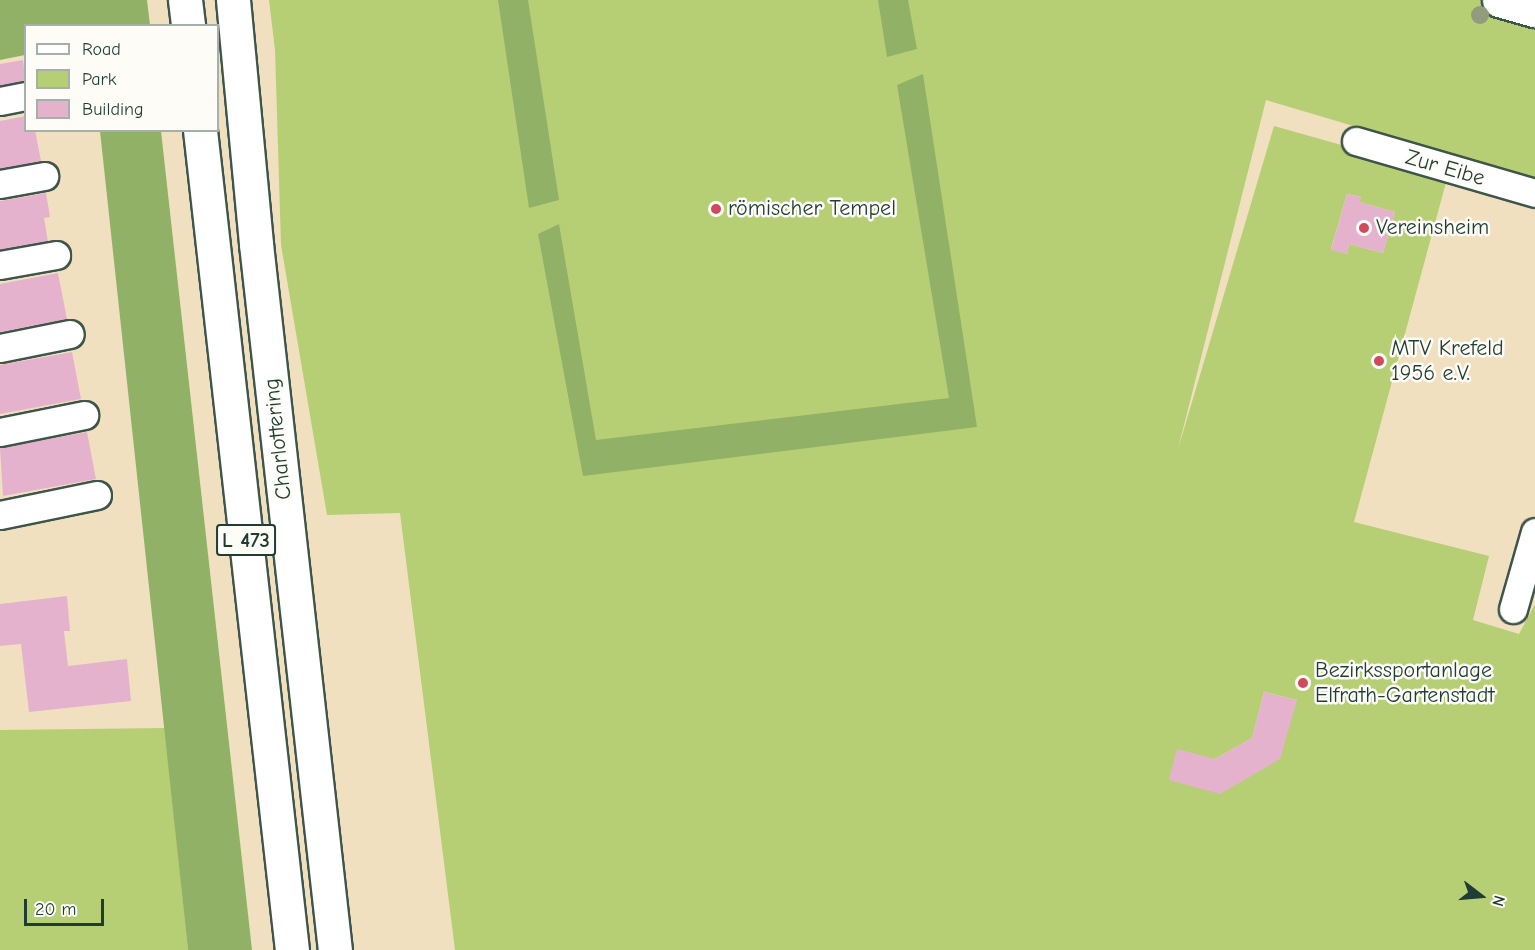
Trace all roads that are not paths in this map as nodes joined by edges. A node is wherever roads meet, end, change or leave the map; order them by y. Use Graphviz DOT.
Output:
graph roads {
  1 [pos="185,0"];
  2 [pos="233,0"];
  3 [pos="1499,0"];
  4 [pos="1535,10"];
  5 [pos="188,24"];
  6 [pos="24,96"];
  7 [pos="0,101"];
  8 [pos="200,132"];
  9 [pos="1356,141"];
  10 [pos="44,176"];
  11 [pos="0,184"];
  12 [pos="1535,193"];
  13 [pos="56,255"];
  14 [pos="0,265"];
  15 [pos="70,334"];
  16 [pos="0,348"];
  17 [pos="84,415"];
  18 [pos="0,432"];
  19 [pos="97,495"];
  20 [pos="0,515"];
  21 [pos="1535,532"];
  22 [pos="1513,609"];
  23 [pos="292,950"];
  24 [pos="335,950"];
  1 -- 5 [label="main road"];
  2 -- 24 [label="main road, Charlottering / L 473"];
  3 -- 4 [label="main road"];
  6 -- 7 [label="street"];
  8 -- 23 [label="main road, Charlottering / L 473"];
  9 -- 12 [label="street, Zur Eibe"];
  10 -- 11 [label="street"];
  13 -- 14 [label="street"];
  15 -- 16 [label="street"];
  17 -- 18 [label="street"];
  19 -- 20 [label="street"];
  21 -- 22 [label="street"];
}
